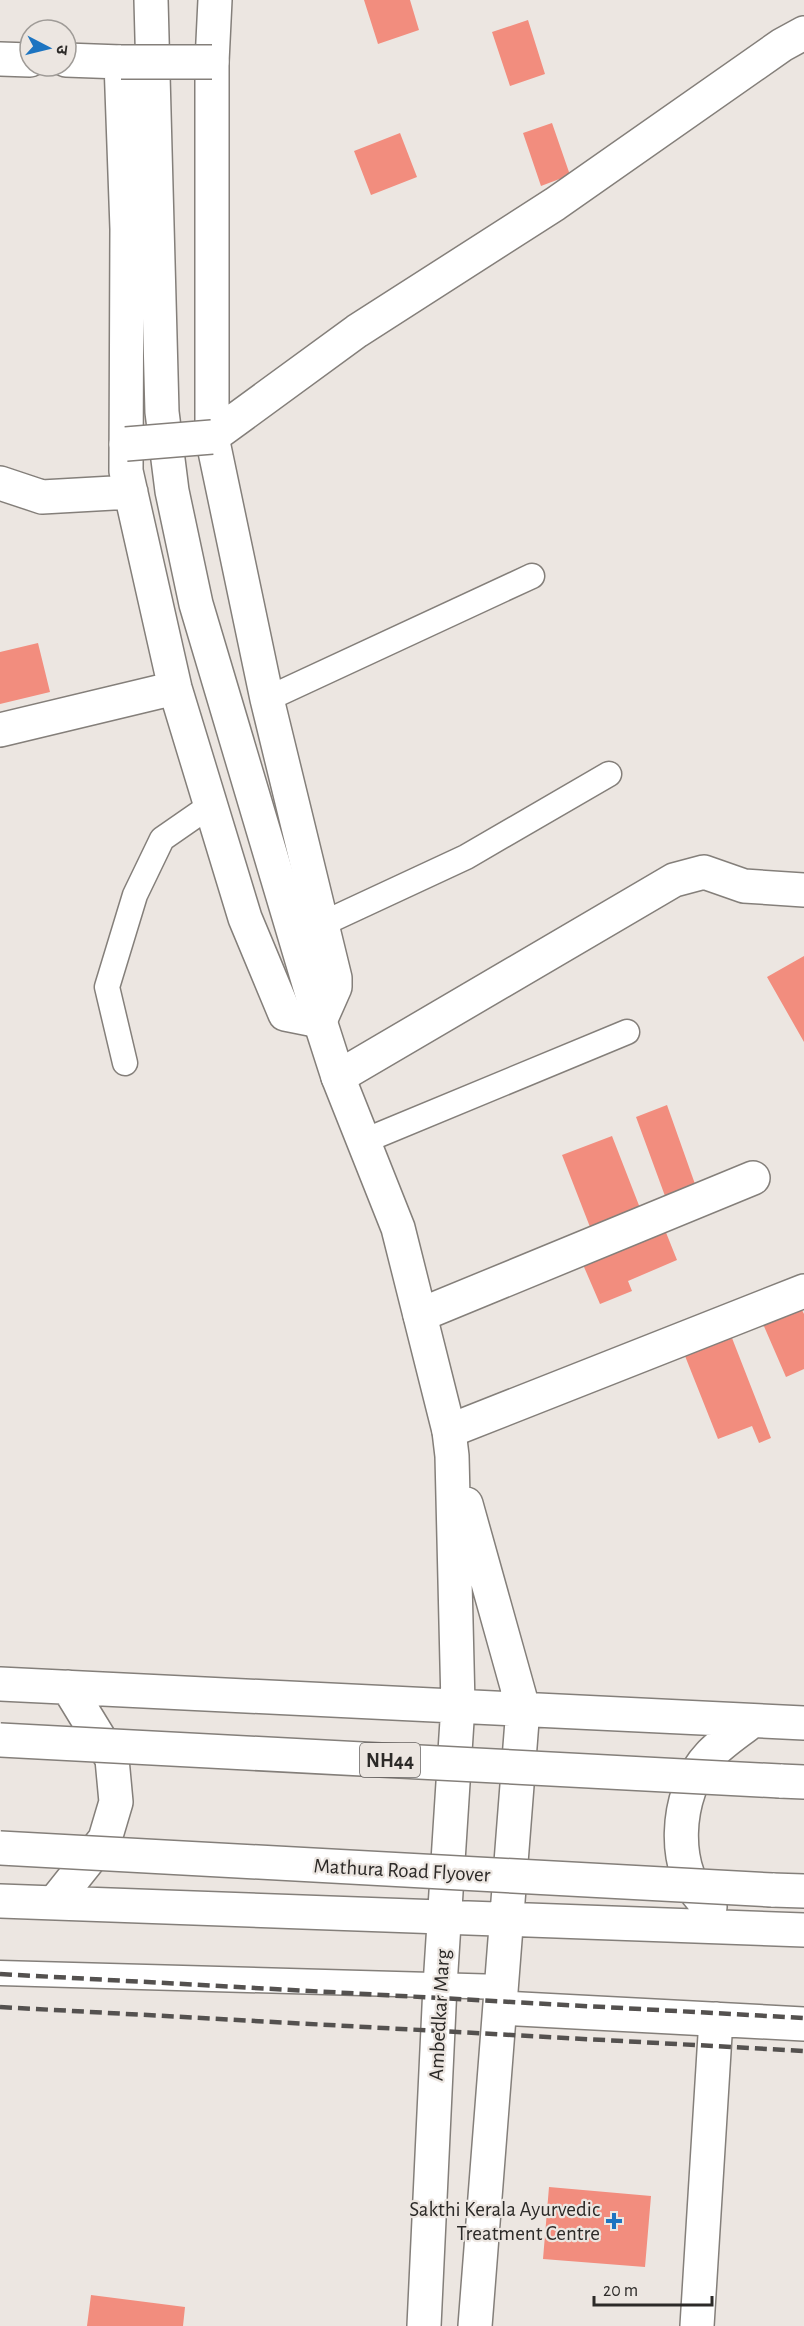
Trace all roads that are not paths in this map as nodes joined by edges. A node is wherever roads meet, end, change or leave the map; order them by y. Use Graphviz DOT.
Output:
graph roads {
  1 [pos="151,0"];
  2 [pos="215,0"];
  3 [pos="804,33"];
  4 [pos="0,59"];
  5 [pos="18,60"];
  6 [pos="78,60"];
  7 [pos="121,62"];
  8 [pos="212,62"];
  9 [pos="212,437"];
  10 [pos="126,444"];
  11 [pos="0,483"];
  12 [pos="131,492"];
  13 [pos="532,576"];
  14 [pos="175,688"];
  15 [pos="267,699"];
  16 [pos="0,730"];
  17 [pos="609,774"];
  18 [pos="211,805"];
  19 [pos="804,890"];
  20 [pos="322,924"];
  21 [pos="320,1021"];
  22 [pos="627,1032"];
  23 [pos="125,1064"];
  24 [pos="338,1077"];
  25 [pos="364,1141"];
  26 [pos="753,1178"];
  27 [pos="804,1291"];
  28 [pos="420,1315"];
  29 [pos="450,1444"];
  30 [pos="0,1684"];
  31 [pos="68,1687"];
  32 [pos="459,1705"];
  33 [pos="524,1708"];
  34 [pos="752,1721"];
  35 [pos="804,1724"];
  36 [pos="0,1740"];
  37 [pos="804,1782"];
  38 [pos="0,1848"];
  39 [pos="804,1891"];
  40 [pos="0,1901"];
  41 [pos="54,1903"];
  42 [pos="444,1918"];
  43 [pos="508,1926"];
  44 [pos="738,1928"];
  45 [pos="804,1930"];
  46 [pos="804,1950"];
  47 [pos="0,1973"];
  48 [pos="440,1986"];
  49 [pos="502,1998"];
  50 [pos="716,2019"];
  51 [pos="804,2024"];
  52 [pos="424,2326"];
  53 [pos="475,2326"];
  54 [pos="697,2326"];
  1 -- 21 [label="main road"];
  2 -- 8 [label="main road"];
  3 -- 9 [label="main road"];
  4 -- 5 [label="main road"];
  6 -- 7 [label="main road"];
  7 -- 8 [label="main road, bridge"];
  7 -- 10 [label="main road"];
  8 -- 9 [label="main road"];
  9 -- 10 [label="main road, bridge"];
  9 -- 15 [label="main road"];
  10 -- 12 [label="main road"];
  11 -- 12 [label="main road"];
  12 -- 14 [label="main road"];
  13 -- 15 [label="lane"];
  14 -- 16 [label="main road"];
  14 -- 18 [label="main road"];
  15 -- 20 [label="main road"];
  17 -- 20 [label="lane"];
  18 -- 21 [label="main road"];
  18 -- 23 [label="lane"];
  19 -- 24 [label="main road"];
  20 -- 21 [label="main road"];
  21 -- 24 [label="main road"];
  22 -- 25 [label="lane"];
  24 -- 25 [label="main road"];
  25 -- 28 [label="main road"];
  26 -- 28 [label="main road"];
  27 -- 29 [label="main road"];
  28 -- 29 [label="main road"];
  29 -- 32 [label="main road, Ambedkar Marg"];
  29 -- 33 [label="main road"];
  30 -- 31 [label="main road"];
  31 -- 32 [label="main road"];
  31 -- 41 [label="main road"];
  32 -- 33 [label="main road"];
  32 -- 42 [label="main road, Ambedkar Marg"];
  33 -- 34 [label="main road"];
  33 -- 43 [label="main road"];
  34 -- 35 [label="main road"];
  34 -- 44 [label="main road"];
  36 -- 37 [label="main road, NH44, bridge"];
  38 -- 39 [label="main road, Mathura Road Flyover, bridge"];
  40 -- 41 [label="main road"];
  41 -- 42 [label="main road"];
  42 -- 43 [label="main road"];
  42 -- 48 [label="main road, Ambedkar Marg"];
  43 -- 44 [label="main road"];
  43 -- 46 [label="main road"];
  43 -- 49 [label="main road"];
  44 -- 45 [label="main road"];
  47 -- 48 [label="lane"];
  48 -- 49 [label="lane"];
  48 -- 52 [label="main road, Ambedkar Marg"];
  49 -- 50 [label="main road"];
  49 -- 53 [label="main road"];
  50 -- 51 [label="main road"];
  50 -- 54 [label="main road"];
}
